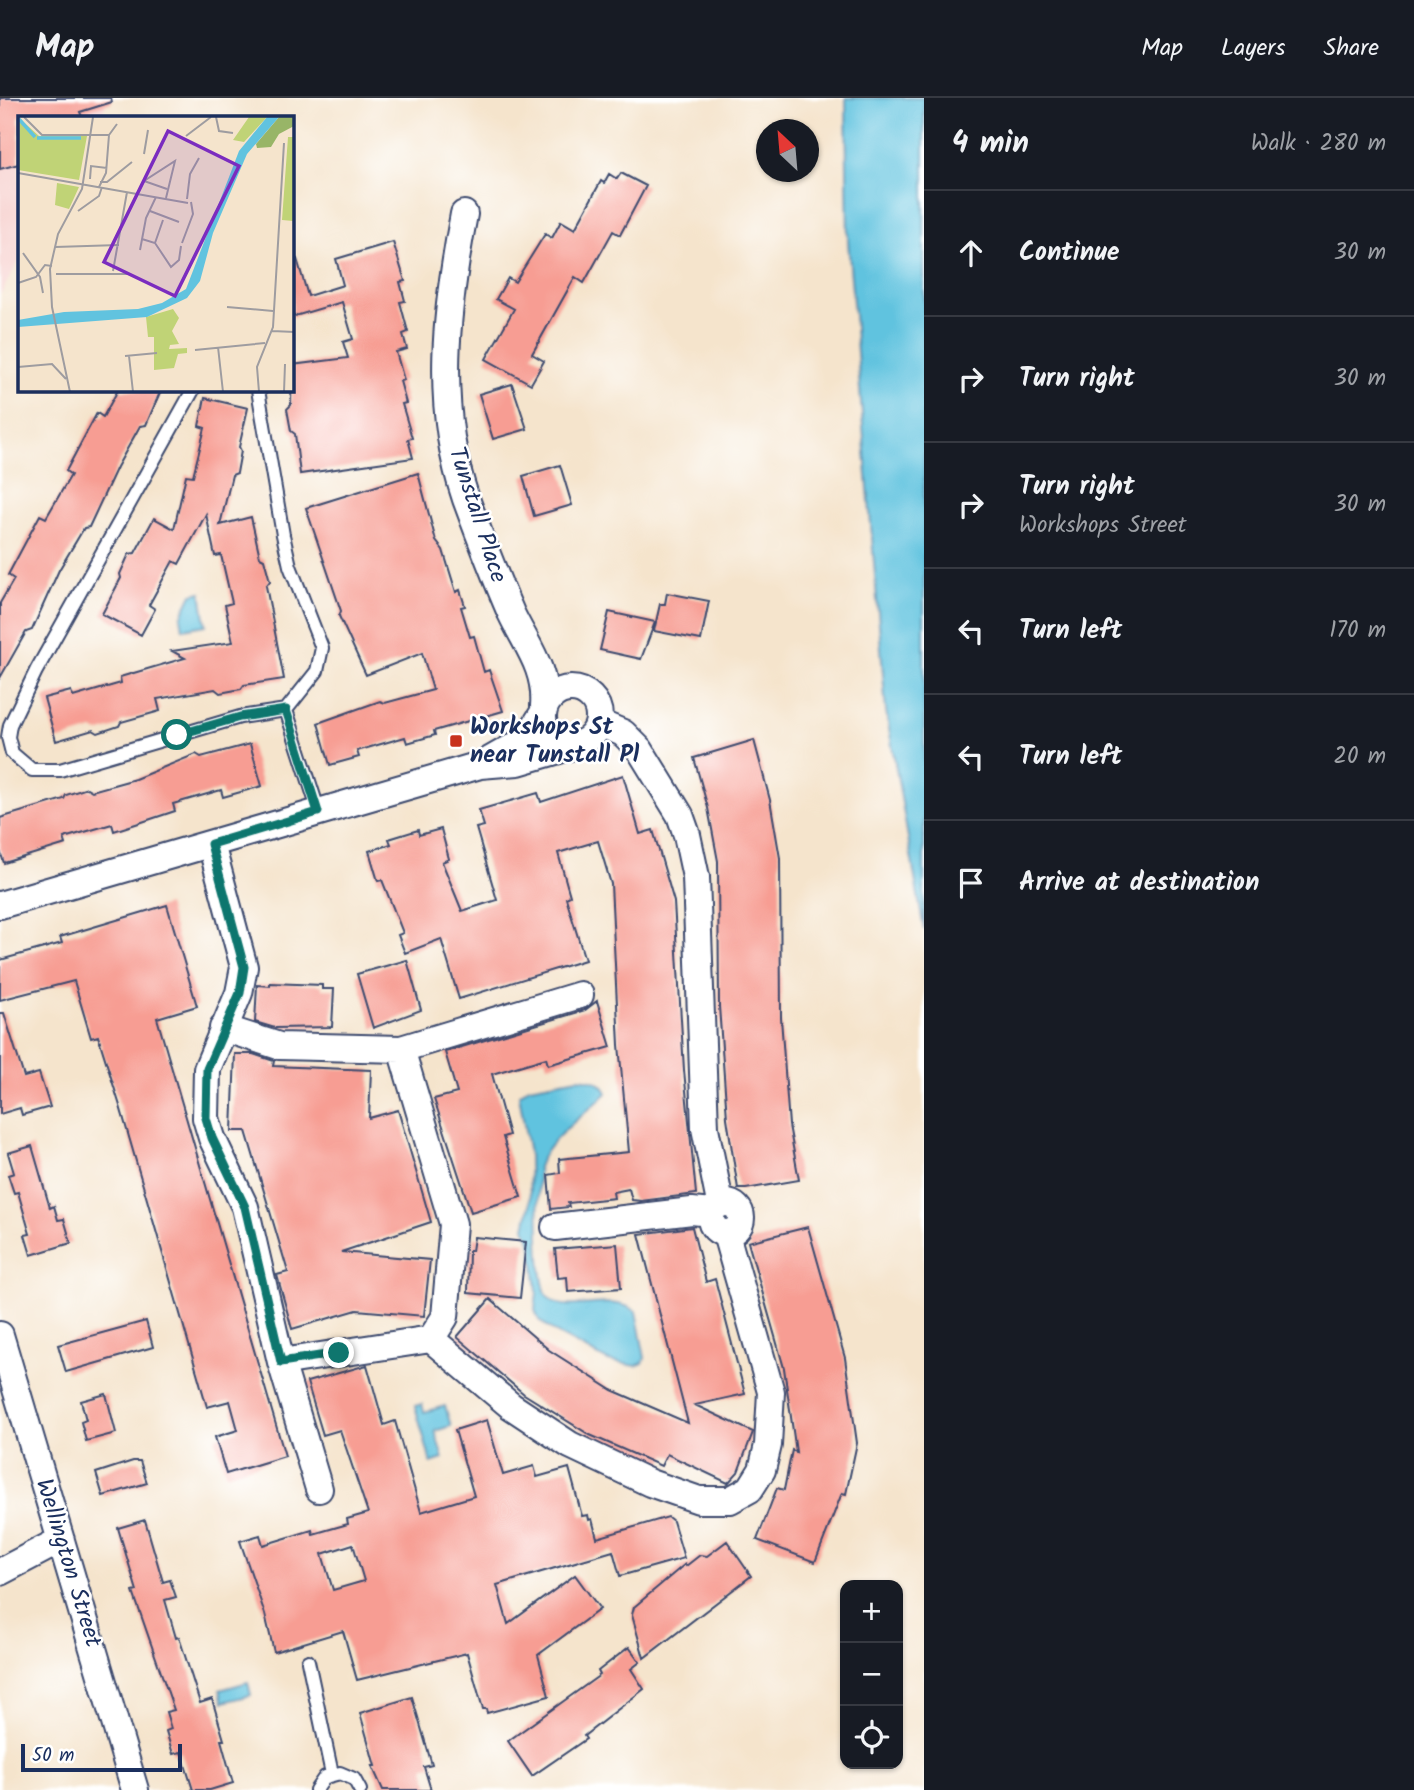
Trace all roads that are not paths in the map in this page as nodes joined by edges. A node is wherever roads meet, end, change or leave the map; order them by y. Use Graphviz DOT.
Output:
graph roads {
  1 [pos="464,214"];
  2 [pos="192,392"];
  3 [pos="258,392"];
  4 [pos="528,644"];
  5 [pos="572,688"];
  6 [pos="286,710"];
  7 [pos="543,710"];
  8 [pos="599,723"];
  9 [pos="579,744"];
  10 [pos="480,765"];
  11 [pos="318,812"];
  12 [pos="211,844"];
  13 [pos="0,905"];
  14 [pos="580,995"];
  15 [pos="223,1028"];
  16 [pos="401,1049"];
  17 [pos="719,1217"];
  18 [pos="555,1227"];
  19 [pos="0,1335"];
  20 [pos="431,1339"];
  21 [pos="281,1362"];
  22 [pos="318,1489"];
  23 [pos="61,1540"];
  24 [pos="0,1572"];
  25 [pos="308,1661"];
  26 [pos="332,1774"];
  27 [pos="135,1790"];
  28 [pos="316,1790"];
  29 [pos="360,1790"];
  1 -- 4 [label="street, Tunstall Place"];
  2 -- 6 [label="lane"];
  3 -- 6 [label="lane"];
  4 -- 5 [label="street, Tunstall Place"];
  4 -- 7 [label="street, Tunstall Place"];
  5 -- 7 [label="street"];
  5 -- 8 [label="street"];
  6 -- 11 [label="lane"];
  7 -- 9 [label="street"];
  7 -- 10 [label="street"];
  8 -- 9 [label="street"];
  8 -- 17 [label="street"];
  9 -- 10 [label="street"];
  10 -- 11 [label="street"];
  11 -- 12 [label="street"];
  12 -- 13 [label="street"];
  12 -- 15 [label="street"];
  14 -- 16 [label="street"];
  15 -- 16 [label="street"];
  15 -- 21 [label="street"];
  16 -- 20 [label="street"];
  17 -- 18 [label="street"];
  17 -- 20 [label="street"];
  19 -- 23 [label="street, Wellington Street"];
  20 -- 21 [label="street"];
  21 -- 22 [label="street"];
  23 -- 24 [label="street"];
  23 -- 27 [label="street, Wellington Street"];
  25 -- 26 [label="lane"];
  26 -- 28 [label="lane"];
  26 -- 29 [label="lane"];
}
